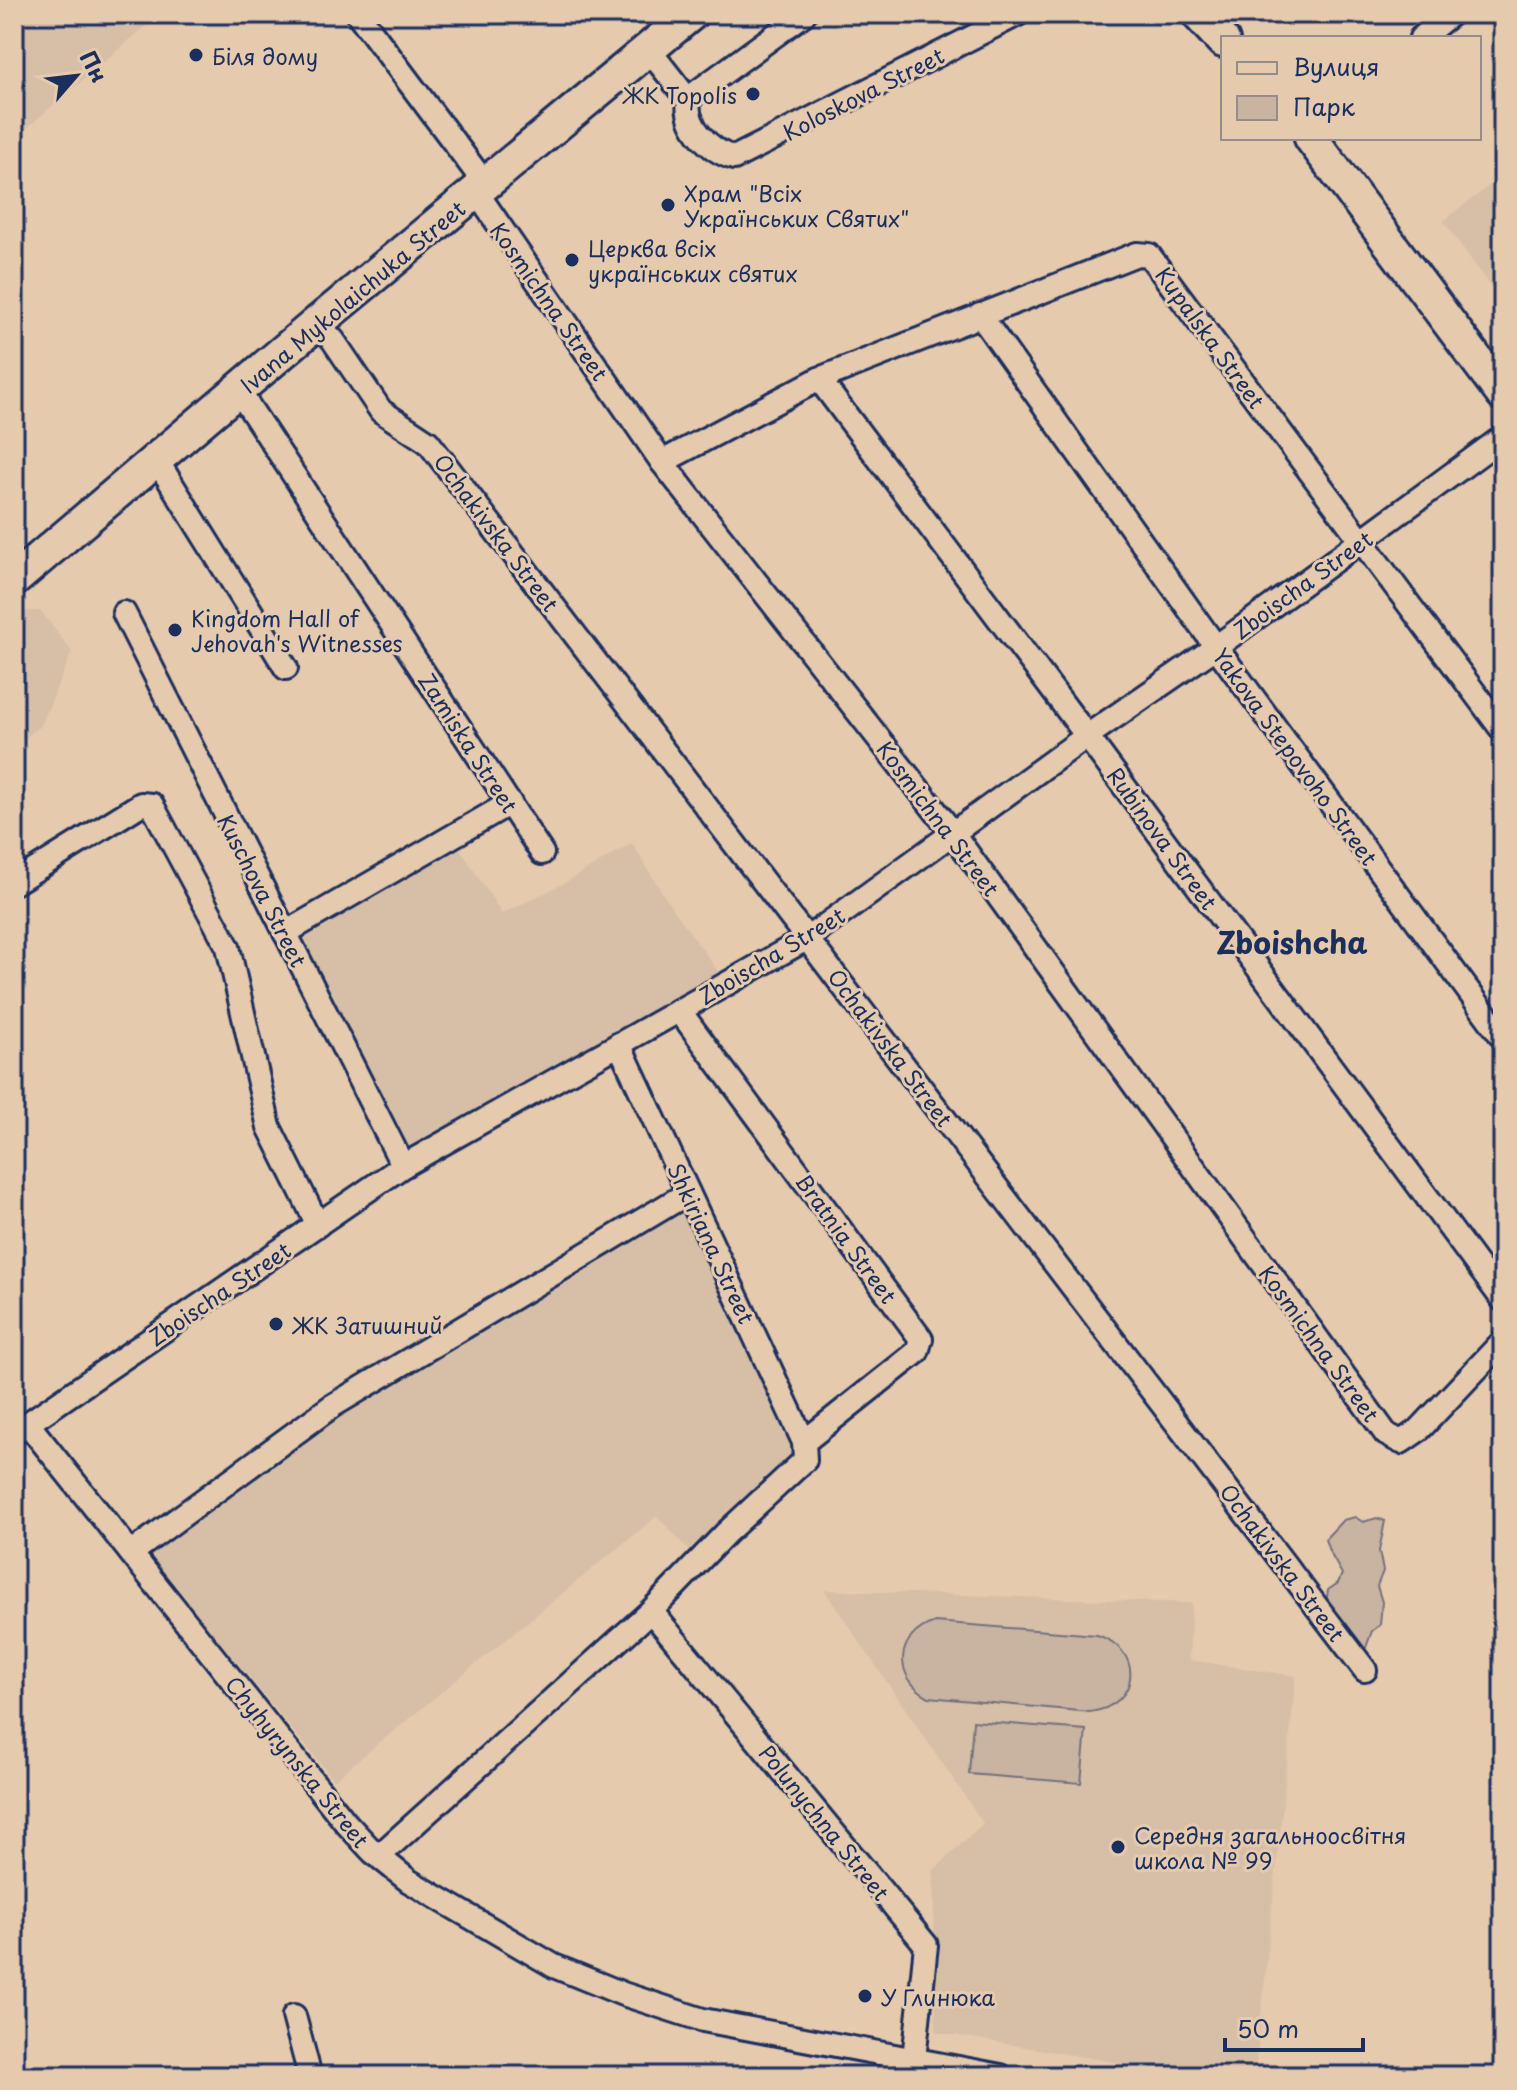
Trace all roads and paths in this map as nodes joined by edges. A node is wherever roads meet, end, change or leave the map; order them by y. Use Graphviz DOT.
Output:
graph roads {
  1 [pos="358,14"];
  2 [pos="691,14"];
  3 [pos="804,14"];
  4 [pos="1018,14"];
  5 [pos="1198,14"];
  6 [pos="1451,14"];
  7 [pos="1424,36"];
  8 [pos="1221,39"];
  9 [pos="649,50"];
  10 [pos="691,97"];
  11 [pos="1312,140"];
  12 [pos="481,189"];
  13 [pos="980,315"];
  14 [pos="317,323"];
  15 [pos="819,379"];
  16 [pos="238,390"];
  17 [pos="1503,395"];
  18 [pos="1503,437"];
  19 [pos="156,459"];
  20 [pos="662,462"];
  21 [pos="1362,541"];
  22 [pos="14,580"];
  23 [pos="124,613"];
  24 [pos="1216,647"];
  25 [pos="286,668"];
  26 [pos="1503,731"];
  27 [pos="1087,736"];
  28 [pos="510,803"];
  29 [pos="952,832"];
  30 [pos="542,853"];
  31 [pos="14,883"];
  32 [pos="285,933"];
  33 [pos="808,938"];
  34 [pos="679,1010"];
  35 [pos="1503,1038"];
  36 [pos="619,1044"];
  37 [pos="403,1166"];
  38 [pos="688,1193"];
  39 [pos="318,1225"];
  40 [pos="1503,1300"];
  41 [pos="1503,1341"];
  42 [pos="21,1429"];
  43 [pos="804,1442"];
  44 [pos="131,1553"];
  45 [pos="651,1611"];
  46 [pos="1365,1670"];
  47 [pos="379,1856"];
  48 [pos="294,2016"];
  49 [pos="914,2059"];
  50 [pos="310,2076"];
  51 [pos="1001,2076"];
  1 -- 12 [label="street, Kosmichna Street"];
  2 -- 9 [label="main road, Ivana Mykolaichuka Street"];
  3 -- 10 [label="street"];
  4 -- 10 [label="street, Koloskova Street"];
  5 -- 8 [label="main road"];
  6 -- 7 [label="street"];
  9 -- 10 [label="street"];
  9 -- 12 [label="main road, Ivana Mykolaichuka Street"];
  11 -- 17 [label="main road"];
  12 -- 14 [label="main road, Ivana Mykolaichuka Street"];
  12 -- 20 [label="street, Kosmichna Street"];
  13 -- 15 [label="street, Kupalska Street"];
  13 -- 21 [label="street, Kupalska Street"];
  13 -- 24 [label="street, Yakova Stepovoho Street"];
  14 -- 16 [label="main road, Ivana Mykolaichuka Street"];
  14 -- 33 [label="street, Ochakivska Street"];
  15 -- 20 [label="street, Kupalska Street"];
  15 -- 27 [label="street, Rubinova Street"];
  16 -- 19 [label="main road, Ivana Mykolaichuka Street"];
  16 -- 28 [label="street, Zamiska Street"];
  18 -- 21 [label="street, Zboischa Street"];
  19 -- 22 [label="main road, Ivana Mykolaichuka Street"];
  19 -- 25 [label="street"];
  20 -- 29 [label="street, Kosmichna Street"];
  21 -- 24 [label="street, Zboischa Street"];
  21 -- 26 [label="street, Kupalska Street"];
  23 -- 32 [label="street, Kuschova Street"];
  24 -- 27 [label="street, Zboischa Street"];
  24 -- 35 [label="street, Yakova Stepovoho Street"];
  27 -- 29 [label="street, Zboischa Street"];
  27 -- 40 [label="street, Rubinova Street"];
  28 -- 30 [label="street, Zamiska Street"];
  28 -- 32 [label="street"];
  29 -- 33 [label="street, Zboischa Street"];
  29 -- 41 [label="street, Kosmichna Street"];
  31 -- 39 [label="street"];
  32 -- 37 [label="street, Kuschova Street"];
  33 -- 34 [label="street, Zboischa Street"];
  33 -- 46 [label="street, Ochakivska Street"];
  34 -- 36 [label="street, Zboischa Street"];
  34 -- 43 [label="street, Bratnia Street"];
  36 -- 37 [label="street, Zboischa Street"];
  36 -- 38 [label="street, Shkiriana Street"];
  37 -- 39 [label="street, Zboischa Street"];
  38 -- 43 [label="street, Shkiriana Street"];
  38 -- 44 [label="street"];
  39 -- 42 [label="street, Zboischa Street"];
  42 -- 44 [label="street, Chyhyrynska Street"];
  43 -- 45 [label="street"];
  44 -- 47 [label="street, Chyhyrynska Street"];
  45 -- 47 [label="street"];
  45 -- 49 [label="street, Polunychna Street"];
  47 -- 49 [label="street, Chyhyrynska Street"];
  48 -- 50 [label="street"];
  49 -- 51 [label="street, Chyhyrynska Street"];
}
